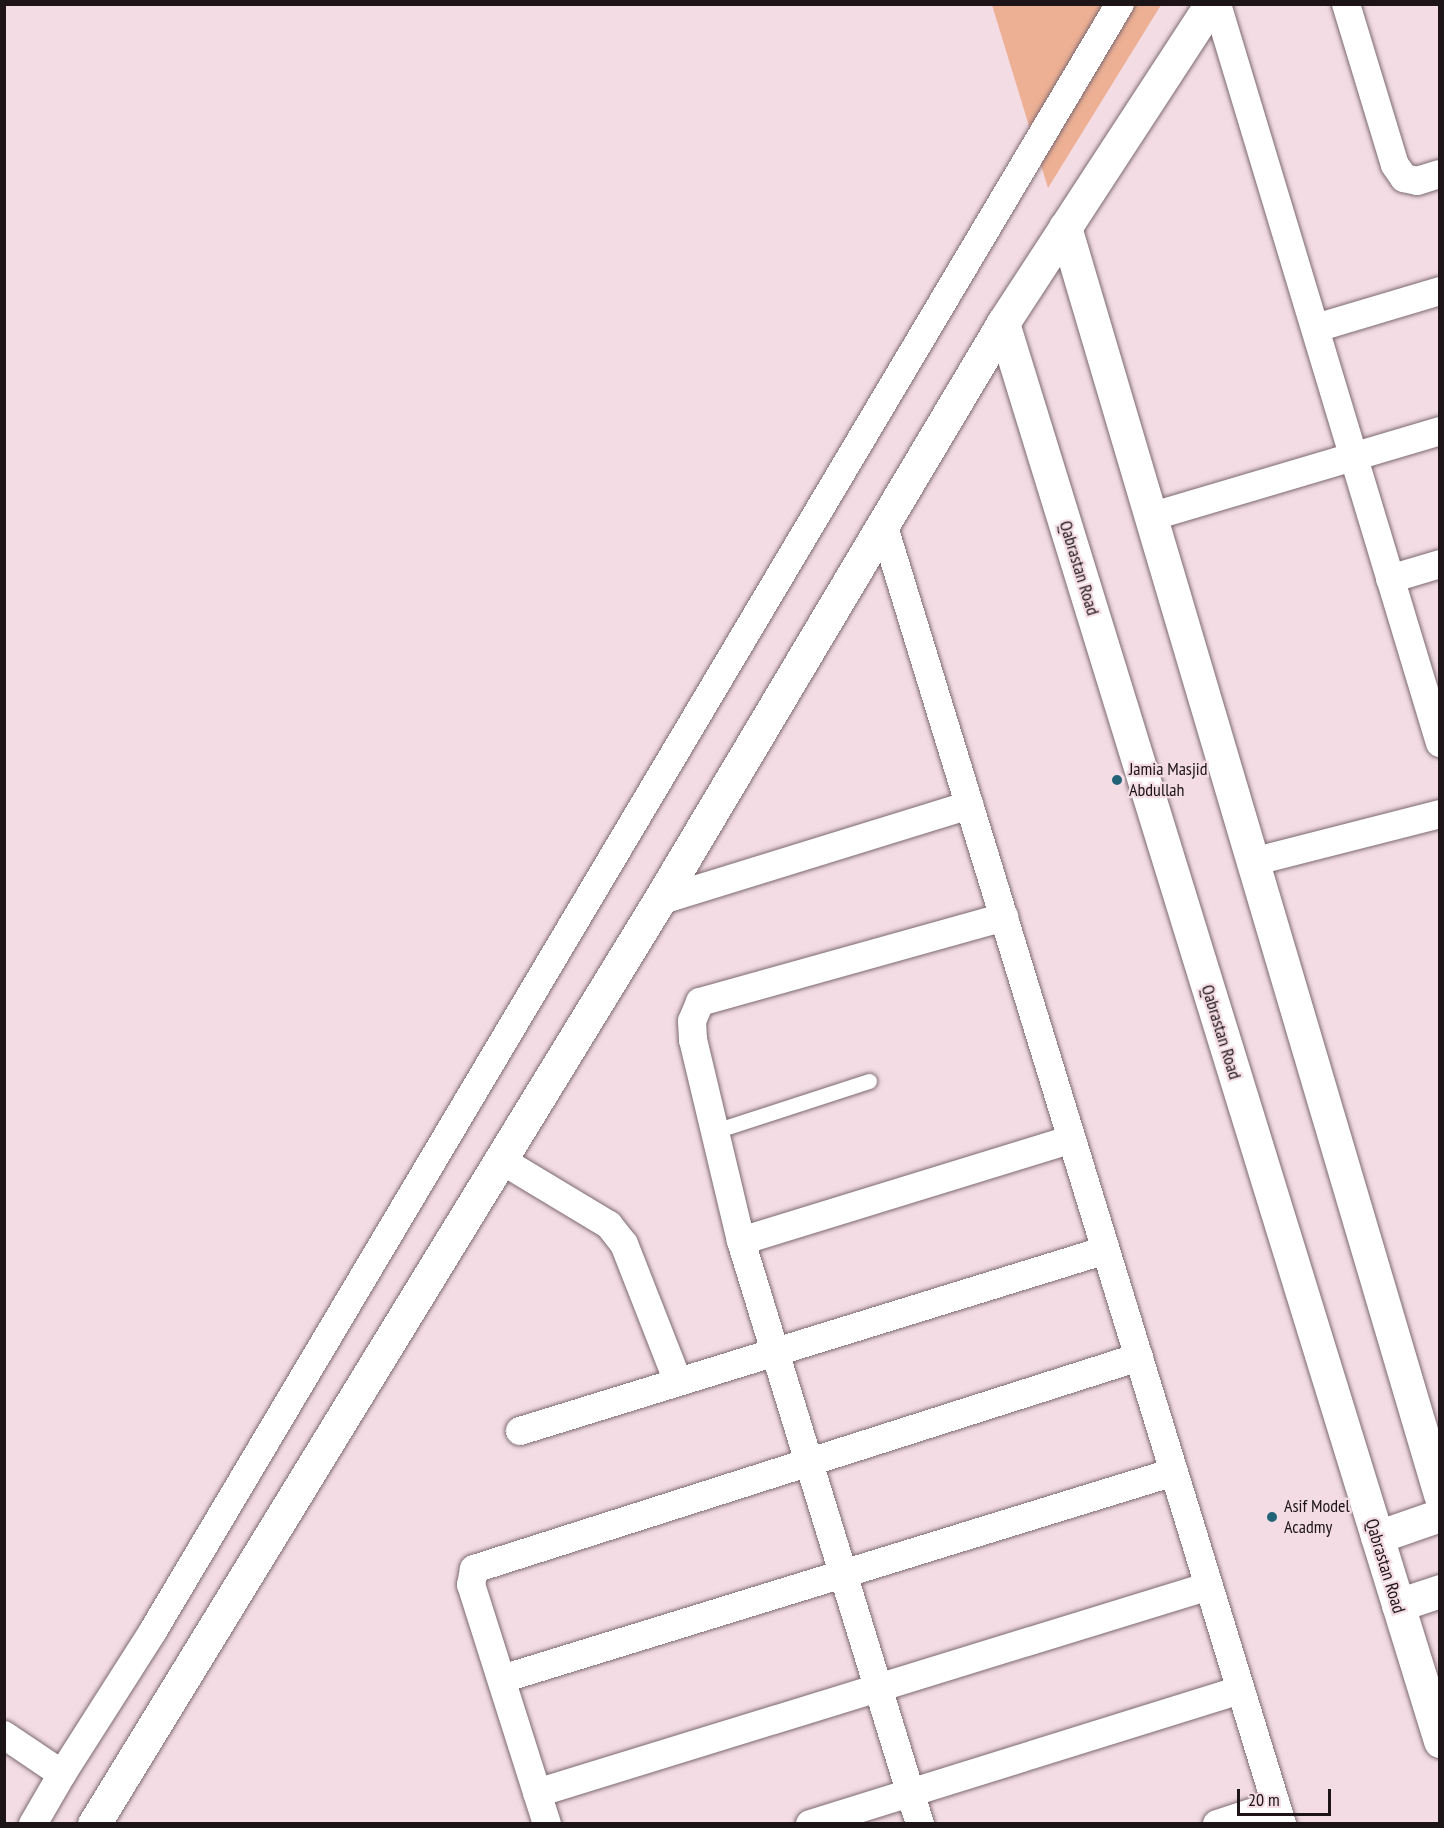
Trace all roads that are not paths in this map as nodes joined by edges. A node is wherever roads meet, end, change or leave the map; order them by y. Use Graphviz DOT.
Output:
graph roads {
  1 [pos="1120,4"];
  2 [pos="1211,4"];
  3 [pos="1218,4"];
  4 [pos="1346,4"];
  5 [pos="1440,174"];
  6 [pos="1065,227"];
  7 [pos="1440,291"];
  8 [pos="1003,323"];
  9 [pos="1316,328"];
  10 [pos="1440,431"];
  11 [pos="1354,457"];
  12 [pos="1150,517"];
  13 [pos="884,527"];
  14 [pos="1440,564"];
  15 [pos="1390,579"];
  16 [pos="1432,692"];
  17 [pos="1440,743"];
  18 [pos="970,805"];
  19 [pos="1440,814"];
  20 [pos="1252,862"];
  21 [pos="659,901"];
  22 [pos="1004,917"];
  23 [pos="869,1082"];
  24 [pos="715,1131"];
  25 [pos="1072,1139"];
  26 [pos="501,1160"];
  27 [pos="741,1241"];
  28 [pos="1106,1250"];
  29 [pos="775,1352"];
  30 [pos="1139,1357"];
  31 [pos="678,1382"];
  32 [pos="520,1431"];
  33 [pos="808,1459"];
  34 [pos="1174,1472"];
  35 [pos="1440,1495"];
  36 [pos="1440,1515"];
  37 [pos="1377,1537"];
  38 [pos="843,1574"];
  39 [pos="1209,1586"];
  40 [pos="1440,1591"];
  41 [pos="1398,1605"];
  42 [pos="502,1679"];
  43 [pos="878,1688"];
  44 [pos="1241,1690"];
  45 [pos="4,1736"];
  46 [pos="1440,1741"];
  47 [pos="62,1773"];
  48 [pos="910,1792"];
  49 [pos="537,1793"];
  50 [pos="1279,1814"];
  51 [pos="33,1824"];
  52 [pos="94,1824"];
  53 [pos="547,1824"];
  54 [pos="810,1824"];
  55 [pos="920,1824"];
  56 [pos="1217,1824"];
  1 -- 47 [label="street"];
  2 -- 6 [label="street"];
  3 -- 9 [label="street"];
  4 -- 5 [label="street"];
  6 -- 8 [label="street"];
  6 -- 12 [label="street"];
  7 -- 9 [label="street"];
  8 -- 13 [label="street"];
  8 -- 37 [label="street, Qabrastan Road"];
  9 -- 11 [label="street"];
  10 -- 11 [label="street"];
  11 -- 12 [label="street"];
  11 -- 15 [label="street"];
  12 -- 20 [label="street"];
  13 -- 18 [label="street"];
  13 -- 21 [label="street"];
  14 -- 15 [label="street"];
  15 -- 16 [label="street"];
  16 -- 17 [label="street"];
  18 -- 21 [label="street"];
  18 -- 22 [label="street"];
  19 -- 20 [label="street"];
  20 -- 35 [label="street"];
  21 -- 26 [label="street"];
  22 -- 24 [label="street"];
  22 -- 25 [label="street"];
  23 -- 24 [label="lane"];
  24 -- 27 [label="street"];
  25 -- 27 [label="street"];
  25 -- 28 [label="street"];
  26 -- 31 [label="street"];
  26 -- 52 [label="street"];
  27 -- 29 [label="street"];
  28 -- 29 [label="street"];
  28 -- 30 [label="street"];
  29 -- 31 [label="street"];
  29 -- 33 [label="street"];
  30 -- 33 [label="street"];
  30 -- 34 [label="street"];
  31 -- 32 [label="street"];
  33 -- 38 [label="street"];
  33 -- 42 [label="street"];
  34 -- 38 [label="street"];
  34 -- 39 [label="street"];
  36 -- 37 [label="street"];
  37 -- 41 [label="street, Qabrastan Road"];
  38 -- 42 [label="street"];
  38 -- 43 [label="street"];
  39 -- 43 [label="street"];
  39 -- 44 [label="street"];
  40 -- 41 [label="street"];
  41 -- 46 [label="street, Qabrastan Road"];
  42 -- 49 [label="street"];
  43 -- 48 [label="street"];
  43 -- 49 [label="street"];
  44 -- 48 [label="street"];
  44 -- 50 [label="street"];
  45 -- 47 [label="street"];
  47 -- 51 [label="street"];
  48 -- 54 [label="street"];
  48 -- 55 [label="street"];
  49 -- 53 [label="street"];
  50 -- 56 [label="street"];
}
